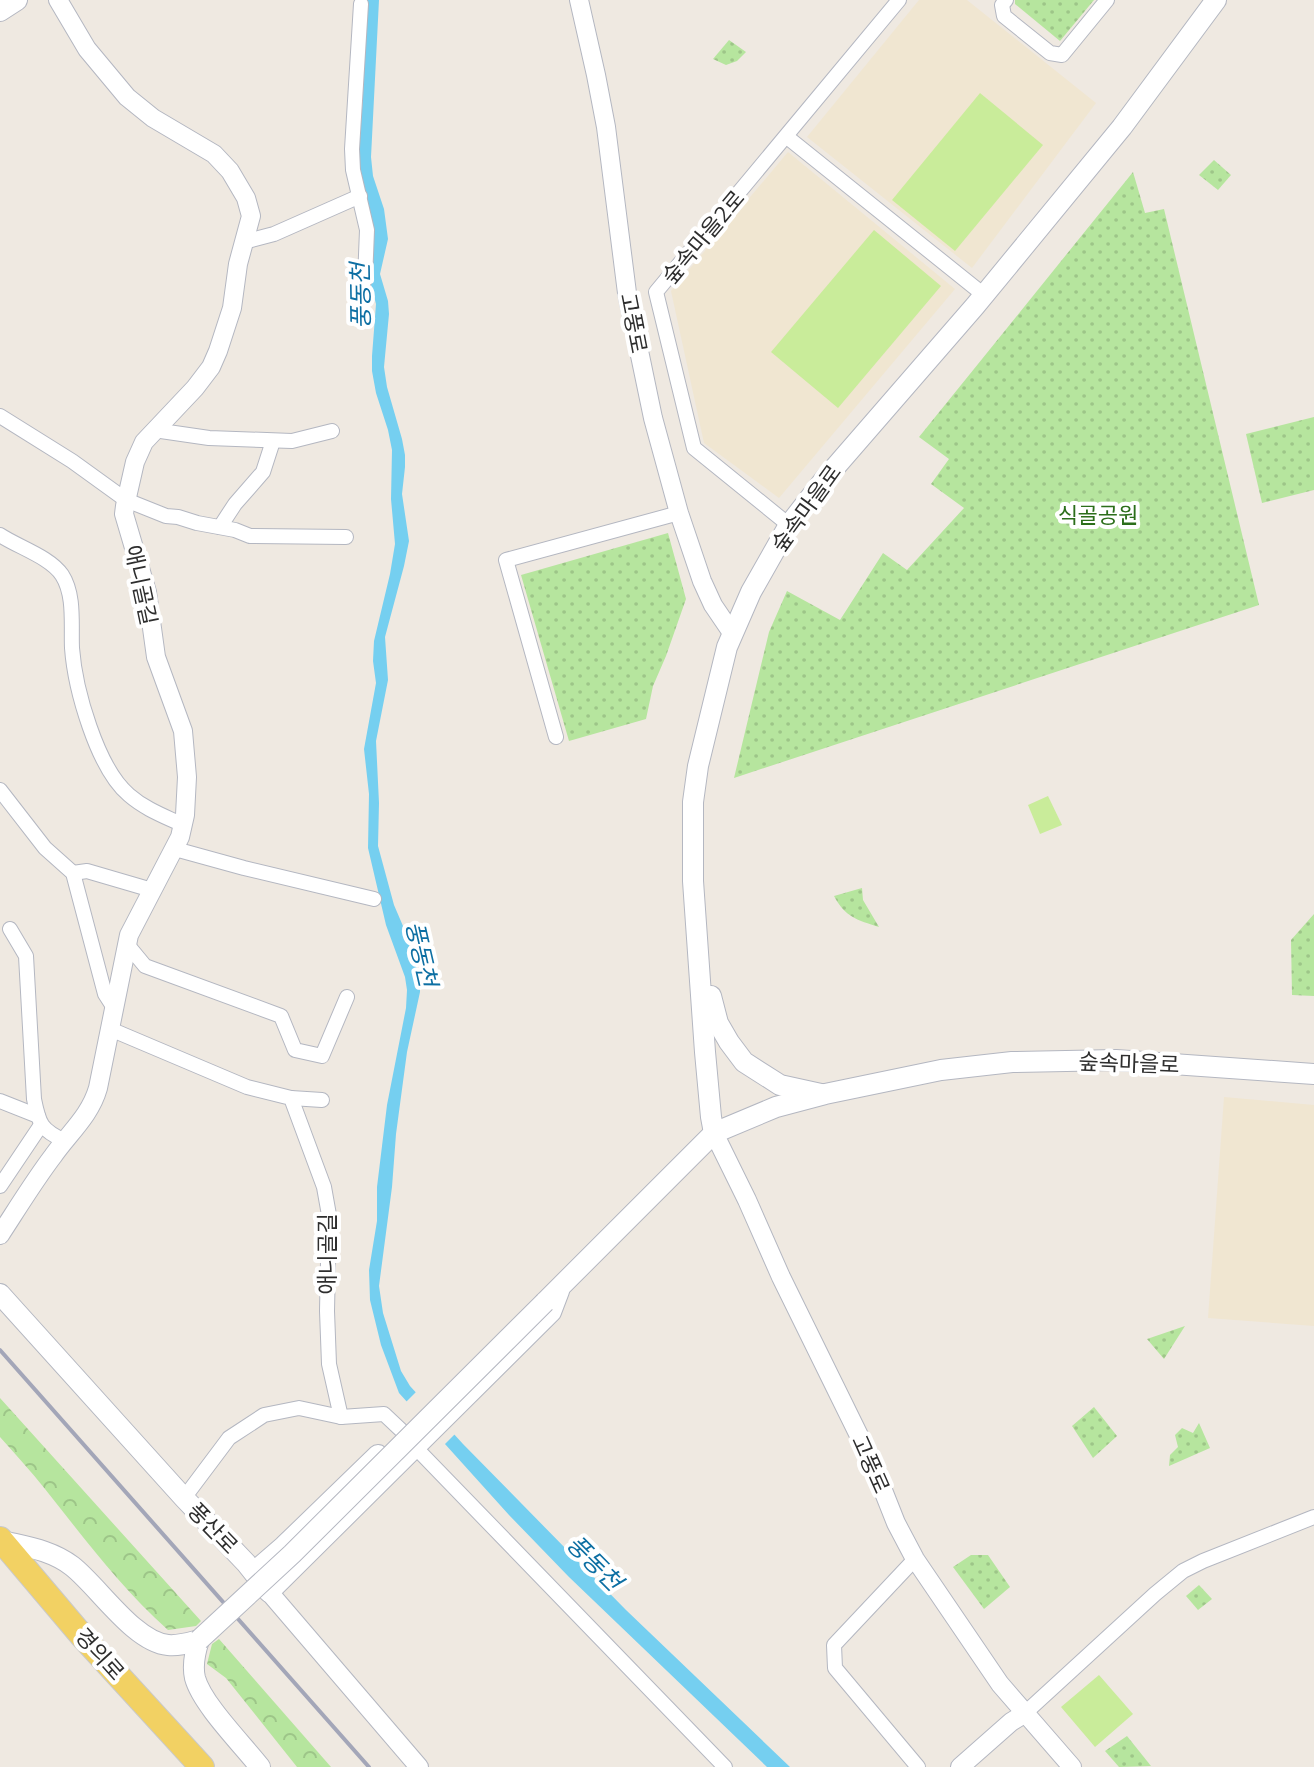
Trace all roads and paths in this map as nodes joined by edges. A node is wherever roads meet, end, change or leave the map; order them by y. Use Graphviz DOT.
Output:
graph roads {
  1 [pos="17,0"];
  2 [pos="58,0"];
  3 [pos="579,0"];
  4 [pos="899,0"];
  5 [pos="1006,0"];
  6 [pos="1107,0"];
  7 [pos="1216,0"];
  8 [pos="361,4"];
  9 [pos="0,11"];
  10 [pos="787,137"];
  11 [pos="360,196"];
  12 [pos="244,242"];
  13 [pos="365,280"];
  14 [pos="984,295"];
  15 [pos="0,416"];
  16 [pos="154,430"];
  17 [pos="332,431"];
  18 [pos="273,441"];
  19 [pos="126,500"];
  20 [pos="679,513"];
  21 [pos="789,525"];
  22 [pos="220,527"];
  23 [pos="0,535"];
  24 [pos="346,537"];
  25 [pos="732,633"];
  26 [pos="556,737"];
  27 [pos="0,790"];
  28 [pos="183,825"];
  29 [pos="175,849"];
  30 [pos="73,873"];
  31 [pos="152,890"];
  32 [pos="374,899"];
  33 [pos="10,929"];
  34 [pos="126,943"];
  35 [pos="697,945"];
  36 [pos="347,997"];
  37 [pos="114,1008"];
  38 [pos="110,1029"];
  39 [pos="1314,1074"];
  40 [pos="825,1094"];
  41 [pos="291,1098"];
  42 [pos="322,1100"];
  43 [pos="0,1101"];
  44 [pos="39,1120"];
  45 [pos="714,1133"];
  46 [pos="65,1141"];
  47 [pos="0,1186"];
  48 [pos="0,1235"];
  49 [pos="562,1284"];
  50 [pos="0,1294"];
  51 [pos="445,1403"];
  52 [pos="341,1417"];
  53 [pos="405,1428"];
  54 [pos="420,1444"];
  55 [pos="184,1498"];
  56 [pos="1314,1517"];
  57 [pos="1,1545"];
  58 [pos="915,1559"];
  59 [pos="254,1572"];
  60 [pos="269,1592"];
  61 [pos="199,1640"];
  62 [pos="1024,1714"];
  63 [pos="186,1767"];
  64 [pos="202,1767"];
  65 [pos="260,1767"];
  66 [pos="419,1767"];
  67 [pos="725,1767"];
  68 [pos="918,1767"];
  69 [pos="960,1767"];
  70 [pos="1072,1767"];
  1 -- 9 [label="main road"];
  2 -- 12 [label="street, 애니골길"];
  3 -- 20 [label="street, 고풍로"];
  4 -- 10 [label="street, 숲속마을2로"];
  5 -- 6 [label="street"];
  7 -- 14 [label="main road, 숲속마을로"];
  8 -- 11 [label="street"];
  10 -- 14 [label="street"];
  10 -- 21 [label="street, 숲속마을2로"];
  11 -- 12 [label="street"];
  11 -- 13 [label="street"];
  12 -- 16 [label="street, 애니골길"];
  14 -- 21 [label="main road, 숲속마을로"];
  15 -- 19 [label="street"];
  16 -- 18 [label="street"];
  16 -- 19 [label="street, 애니골길"];
  17 -- 18 [label="street"];
  18 -- 22 [label="street"];
  19 -- 22 [label="street"];
  19 -- 28 [label="street, 애니골길"];
  20 -- 25 [label="street, 고풍로"];
  20 -- 26 [label="street"];
  21 -- 25 [label="main road, 숲속마을로"];
  22 -- 24 [label="street"];
  23 -- 28 [label="street"];
  25 -- 35 [label="main road, 숲속마을로"];
  27 -- 30 [label="street"];
  28 -- 29 [label="street, 애니골길"];
  29 -- 31 [label="street, 애니골길"];
  29 -- 32 [label="street"];
  30 -- 31 [label="street"];
  30 -- 37 [label="street"];
  31 -- 34 [label="street, 애니골길"];
  33 -- 44 [label="street"];
  34 -- 36 [label="street"];
  34 -- 37 [label="street, 애니골길"];
  35 -- 40 [label="main road"];
  35 -- 45 [label="main road, 숲속마을로"];
  37 -- 38 [label="street, 애니골길"];
  38 -- 41 [label="street"];
  38 -- 46 [label="street, 애니골길"];
  39 -- 40 [label="main road, 숲속마을로"];
  40 -- 45 [label="main road, 숲속마을로"];
  41 -- 42 [label="street"];
  41 -- 52 [label="street, 애니골길"];
  43 -- 44 [label="street"];
  44 -- 46 [label="street"];
  44 -- 47 [label="street"];
  45 -- 49 [label="main road, 숲속마을로"];
  45 -- 58 [label="street, 고풍로"];
  46 -- 48 [label="street, 애니골길"];
  49 -- 51 [label="main road"];
  49 -- 61 [label="main road, 숲속마을로, bridge"];
  50 -- 55 [label="main road, 풍산로"];
  51 -- 53 [label="main road"];
  51 -- 54 [label="main road"];
  52 -- 53 [label="street"];
  52 -- 55 [label="street"];
  53 -- 59 [label="main road"];
  54 -- 60 [label="main road"];
  54 -- 67 [label="street"];
  55 -- 59 [label="main road, 풍산로"];
  56 -- 62 [label="street"];
  57 -- 61 [label="main road"];
  57 -- 63 [label="main road, 경의로"];
  57 -- 64 [label="main road, 경의로"];
  58 -- 62 [label="street, 고풍로"];
  58 -- 68 [label="street"];
  59 -- 60 [label="main road, 풍산로"];
  60 -- 66 [label="street, 풍산로"];
  61 -- 65 [label="main road"];
  62 -- 69 [label="street"];
  62 -- 70 [label="street, 고풍로"];
}
